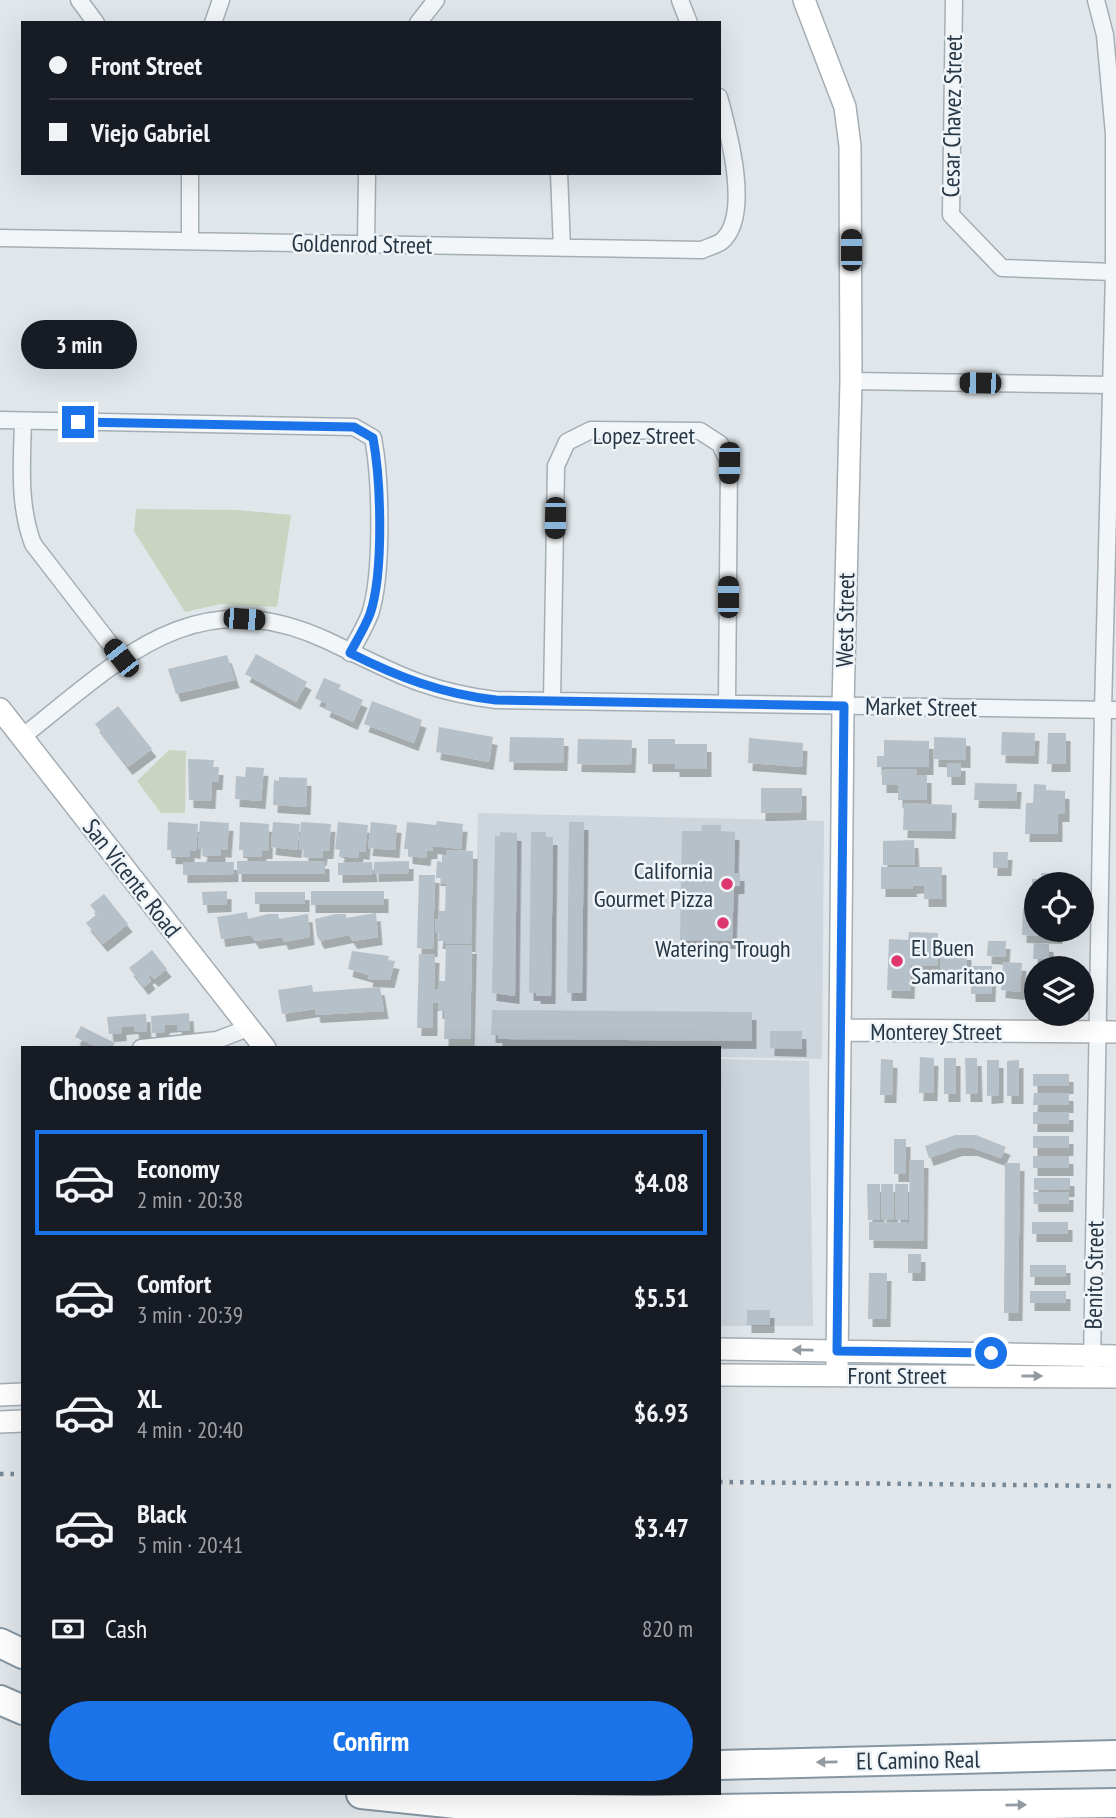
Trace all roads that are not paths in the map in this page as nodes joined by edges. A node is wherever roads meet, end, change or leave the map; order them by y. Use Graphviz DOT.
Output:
graph roads {
  1 [pos="79,0"];
  2 [pos="221,0"];
  3 [pos="436,0"];
  4 [pos="680,0"];
  5 [pos="804,0"];
  6 [pos="954,0"];
  7 [pos="1096,0"];
  8 [pos="95,21"];
  9 [pos="213,21"];
  10 [pos="420,21"];
  11 [pos="689,21"];
  12 [pos="721,105"];
  13 [pos="190,175"];
  14 [pos="367,175"];
  15 [pos="559,175"];
  16 [pos="0,238"];
  17 [pos="190,240"];
  18 [pos="366,244"];
  19 [pos="562,248"];
  20 [pos="1114,272"];
  21 [pos="851,381"];
  22 [pos="1110,384"];
  23 [pos="0,420"];
  24 [pos="23,421"];
  25 [pos="350,653"];
  26 [pos="121,658"];
  27 [pos="552,701"];
  28 [pos="727,703"];
  29 [pos="844,706"];
  30 [pos="0,709"];
  31 [pos="1109,710"];
  32 [pos="22,737"];
  33 [pos="248,1028"];
  34 [pos="840,1030"];
  35 [pos="1108,1032"];
  36 [pos="160,1046"];
  37 [pos="263,1046"];
  38 [pos="721,1349"];
  39 [pos="837,1351"];
  40 [pos="1116,1356"];
  41 [pos="1092,1366"];
  42 [pos="721,1375"];
  43 [pos="837,1375"];
  44 [pos="1116,1377"];
  45 [pos="21,1394"];
  46 [pos="0,1395"];
  47 [pos="21,1421"];
  48 [pos="0,1422"];
  49 [pos="0,1643"];
  50 [pos="21,1653"];
  51 [pos="0,1700"];
  52 [pos="21,1709"];
  53 [pos="1116,1755"];
  54 [pos="721,1765"];
  55 [pos="370,1795"];
  56 [pos="1116,1803"];
  1 -- 8 [label="street"];
  2 -- 9 [label="street"];
  3 -- 10 [label="street"];
  4 -- 11 [label="street"];
  5 -- 21 [label="street, West Street"];
  6 -- 20 [label="street, Cesar Chavez Street"];
  7 -- 20 [label="street, Benito Street"];
  12 -- 19 [label="street, Goldenrod Street"];
  13 -- 17 [label="street"];
  14 -- 18 [label="street"];
  15 -- 19 [label="street"];
  16 -- 17 [label="street, Goldenrod Street"];
  17 -- 18 [label="street, Goldenrod Street"];
  18 -- 19 [label="street, Goldenrod Street"];
  20 -- 22 [label="street, Benito Street"];
  21 -- 22 [label="street"];
  21 -- 29 [label="street, West Street"];
  22 -- 31 [label="street, Benito Street"];
  23 -- 24 [label="street"];
  24 -- 25 [label="street"];
  24 -- 26 [label="street"];
  25 -- 26 [label="street, Market Street"];
  25 -- 27 [label="street, Market Street"];
  26 -- 32 [label="street, Market Street"];
  27 -- 28 [label="street, Market Street"];
  27 -- 28 [label="street, Lopez Street"];
  28 -- 29 [label="street, Market Street"];
  29 -- 31 [label="street, Market Street"];
  29 -- 34 [label="street, West Street"];
  30 -- 32 [label="street, San Vicente Road"];
  31 -- 35 [label="street, Benito Street"];
  32 -- 33 [label="street, San Vicente Road"];
  33 -- 36 [label="street"];
  33 -- 37 [label="street, San Vicente Road"];
  34 -- 35 [label="street, Monterey Street"];
  34 -- 39 [label="street, West Street"];
  35 -- 41 [label="street, Benito Street"];
  39 -- 38 [label="street, Front Street, one-way"];
  39 -- 41 [label="street, Front Street"];
  39 -- 43 [label="street, West Street"];
  40 -- 41 [label="street, Front Street"];
  43 -- 41 [label="street, Front Street, one-way"];
  41 -- 44 [label="street, Front Street"];
  42 -- 43 [label="street, Front Street"];
  45 -- 46 [label="street"];
  47 -- 48 [label="street"];
  49 -- 50 [label="highway"];
  51 -- 52 [label="highway"];
  53 -- 54 [label="highway, El Camino Real, one-way"];
  55 -- 56 [label="highway, El Camino Real, one-way"];
}
